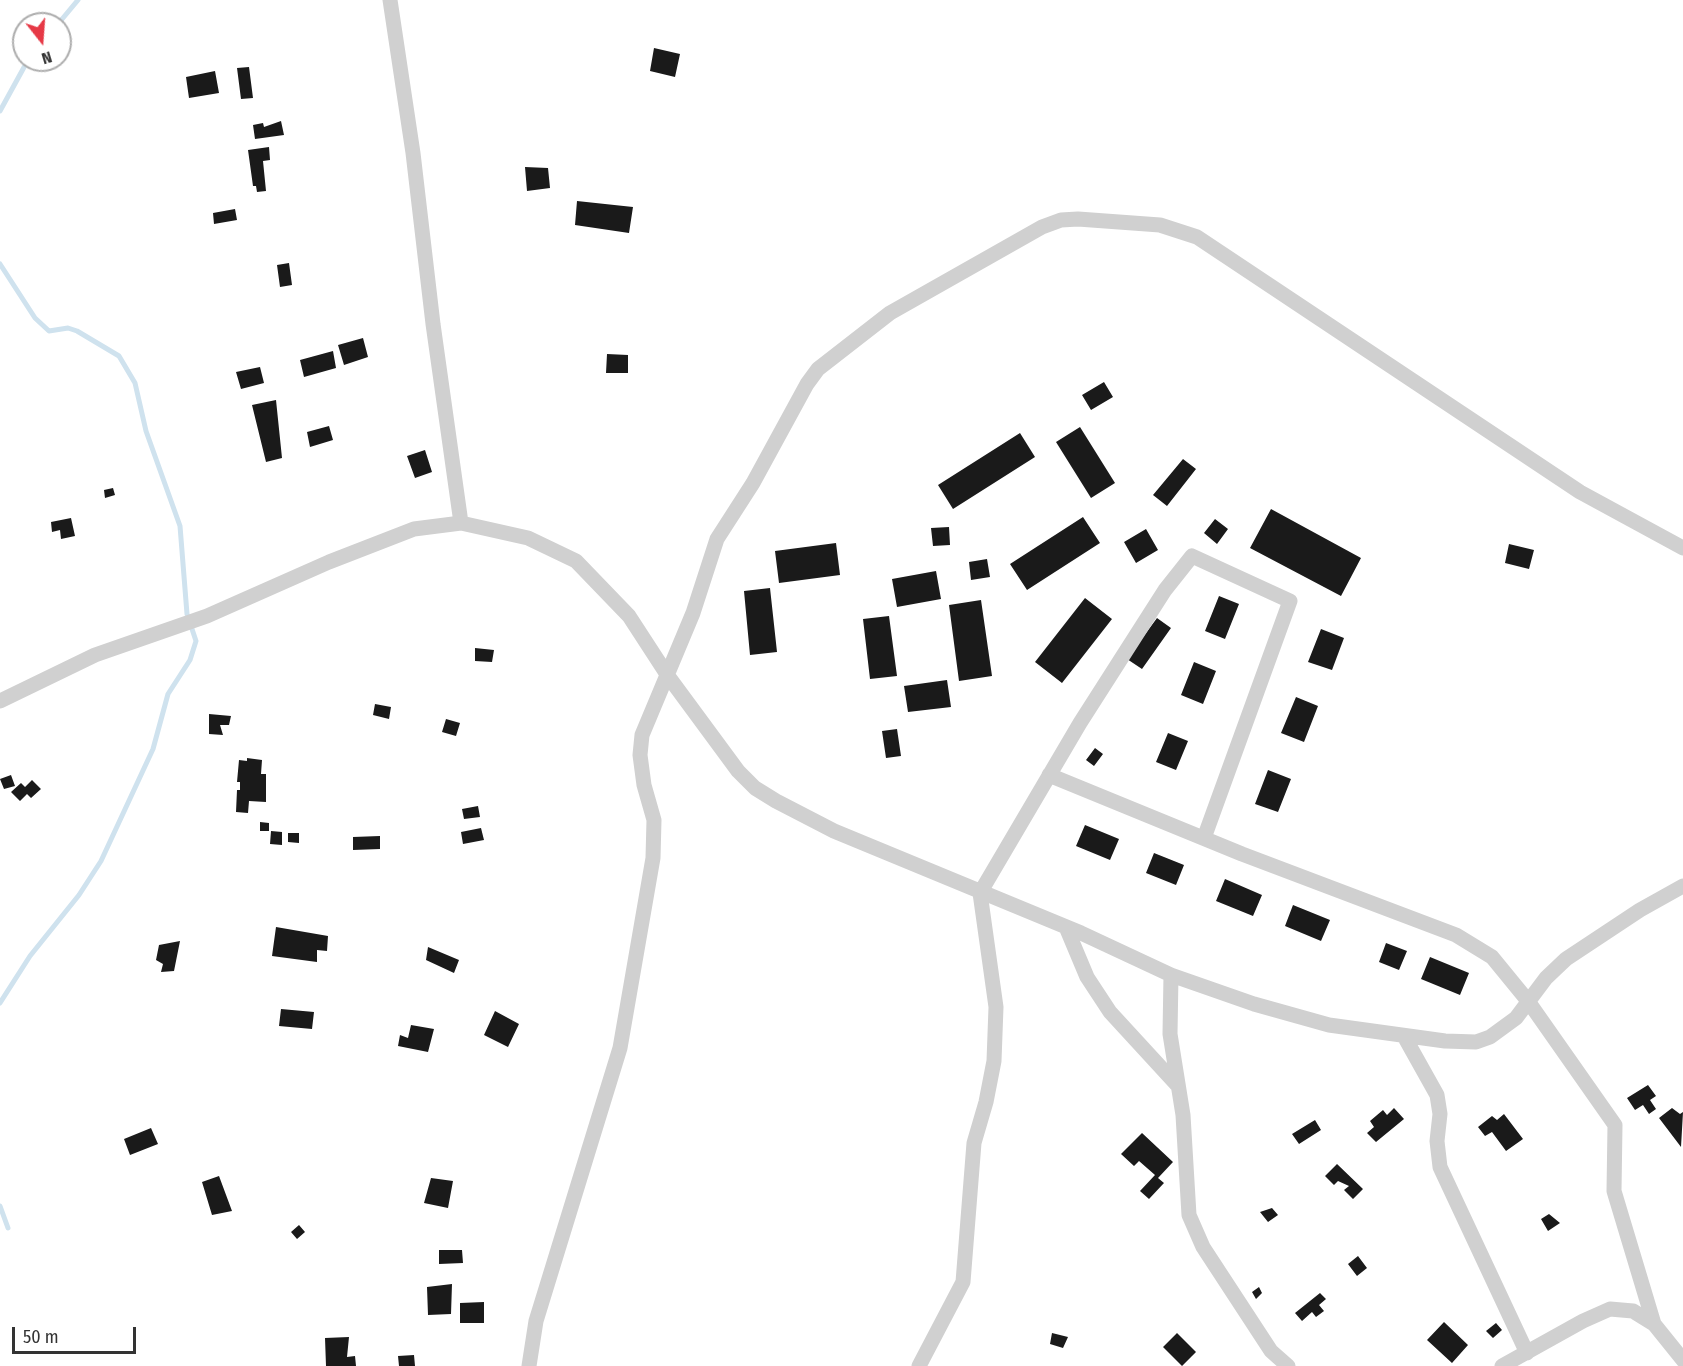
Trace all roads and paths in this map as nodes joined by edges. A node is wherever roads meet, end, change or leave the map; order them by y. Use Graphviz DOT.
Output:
graph roads {
  1 [pos="390,0"];
  2 [pos="461,523"];
  3 [pos="1683,548"];
  4 [pos="668,676"];
  5 [pos="0,701"];
  6 [pos="1049,775"];
  7 [pos="1204,838"];
  8 [pos="1683,886"];
  9 [pos="980,892"];
  10 [pos="1066,927"];
  11 [pos="1171,975"];
  12 [pos="1528,1001"];
  13 [pos="1404,1036"];
  14 [pos="1178,1086"];
  15 [pos="1654,1324"];
  16 [pos="1527,1353"];
  17 [pos="1270,1358"];
  18 [pos="1683,1360"];
  19 [pos="529,1366"];
  20 [pos="919,1366"];
  21 [pos="1288,1366"];
  22 [pos="1502,1366"];
  1 -- 2 [label="street"];
  2 -- 4 [label="street"];
  2 -- 5 [label="street"];
  3 -- 4 [label="street"];
  4 -- 9 [label="street"];
  4 -- 19 [label="street"];
  6 -- 7 [label="street"];
  6 -- 7 [label="street"];
  6 -- 9 [label="street"];
  7 -- 12 [label="street"];
  8 -- 12 [label="street"];
  9 -- 10 [label="street"];
  9 -- 20 [label="street"];
  10 -- 11 [label="street"];
  10 -- 14 [label="street"];
  11 -- 13 [label="street"];
  11 -- 14 [label="street"];
  12 -- 13 [label="street"];
  12 -- 15 [label="street"];
  13 -- 16 [label="street"];
  14 -- 17 [label="street"];
  15 -- 16 [label="street"];
  15 -- 18 [label="street"];
  16 -- 22 [label="street"];
  17 -- 21 [label="street"];
}
